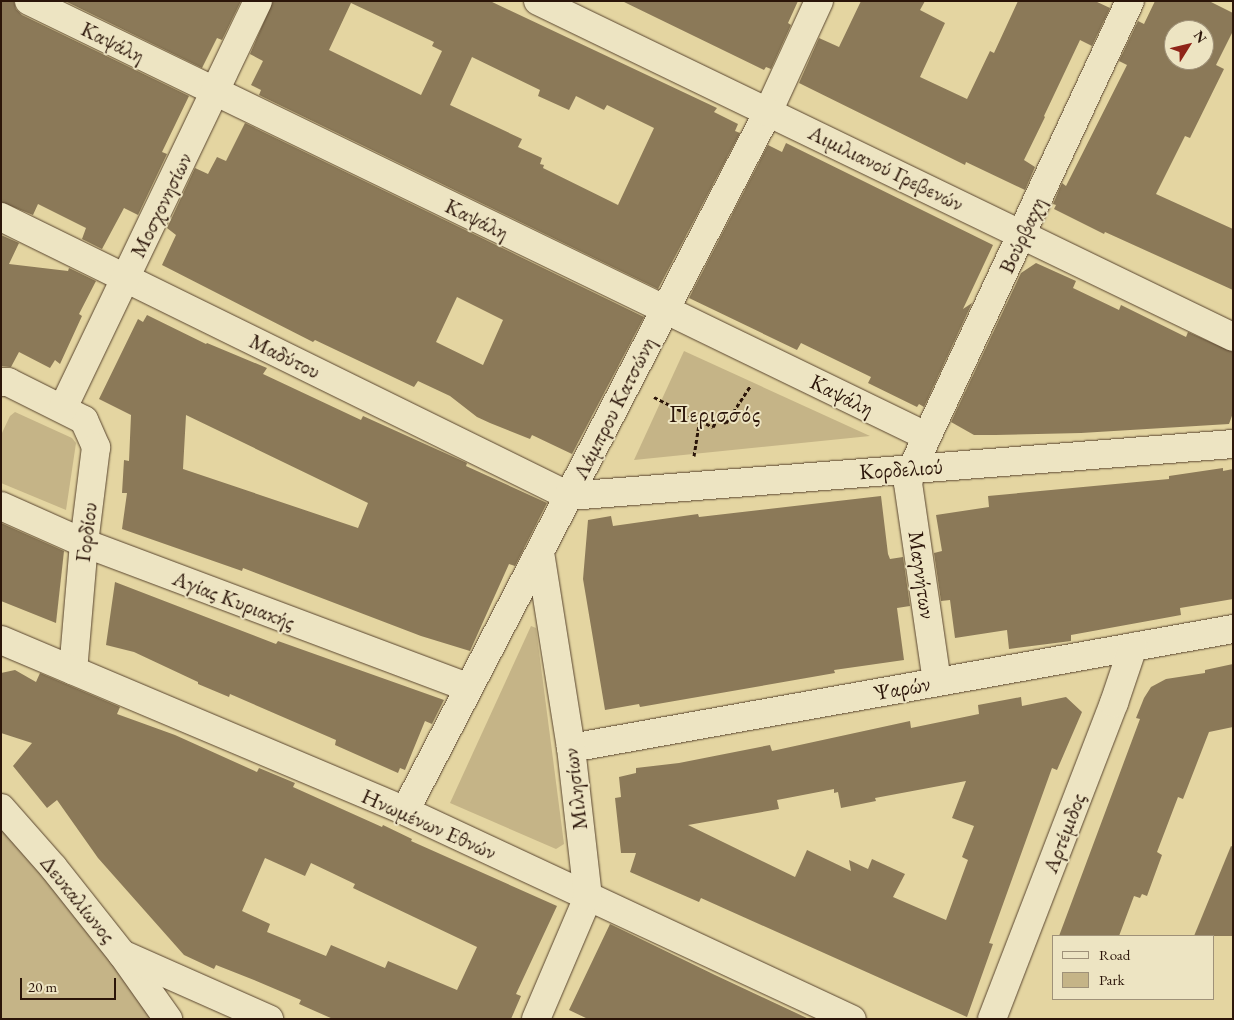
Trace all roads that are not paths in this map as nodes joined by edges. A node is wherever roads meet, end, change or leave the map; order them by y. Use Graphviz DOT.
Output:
graph roads {
  1 [pos="29,1"];
  2 [pos="258,1"];
  3 [pos="538,1"];
  4 [pos="819,1"];
  5 [pos="1130,1"];
  6 [pos="215,91"];
  7 [pos="768,112"];
  8 [pos="1,217"];
  9 [pos="1023,234"];
  10 [pos="126,278"];
  11 [pos="665,310"];
  12 [pos="1233,338"];
  13 [pos="3,387"];
  14 [pos="63,408"];
  15 [pos="926,436"];
  16 [pos="1233,444"];
  17 [pos="912,469"];
  18 [pos="569,496"];
  19 [pos="1,506"];
  20 [pos="84,543"];
  21 [pos="540,552"];
  22 [pos="1233,629"];
  23 [pos="1,640"];
  24 [pos="1133,647"];
  25 [pos="73,671"];
  26 [pos="937,682"];
  27 [pos="469,688"];
  28 [pos="571,748"];
  29 [pos="1,808"];
  30 [pos="405,811"];
  31 [pos="588,897"];
  32 [pos="122,954"];
  33 [pos="168,1019"];
  34 [pos="269,1019"];
  35 [pos="536,1019"];
  36 [pos="852,1019"];
  37 [pos="992,1019"];
  1 -- 6 [label="street, Καψάλη"];
  2 -- 6 [label="street, Μοσχονησίων"];
  3 -- 7 [label="street, Αιμιλιανού Γρεβενών"];
  4 -- 7 [label="street, Λάμπρου Κατσώνη"];
  5 -- 9 [label="street, Βούρβαχη"];
  6 -- 10 [label="street, Μοσχονησίων"];
  6 -- 11 [label="street, Καψάλη"];
  7 -- 9 [label="street, Αιμιλιανού Γρεβενών"];
  7 -- 11 [label="street, Λάμπρου Κατσώνη"];
  8 -- 10 [label="street, Μαδύτου"];
  9 -- 12 [label="street, Αιμιλιανού Γρεβενών"];
  9 -- 15 [label="street, Βούρβαχη"];
  10 -- 14 [label="street, Μοσχονησίων"];
  10 -- 18 [label="street, Μαδύτου"];
  11 -- 15 [label="street, Καψάλη"];
  11 -- 18 [label="street, Λάμπρου Κατσώνη"];
  13 -- 14 [label="street, Γορδίου"];
  14 -- 20 [label="street, Γορδίου"];
  15 -- 17 [label="street, Βούρβαχη"];
  16 -- 17 [label="street, Κορδελιού"];
  17 -- 18 [label="street, Κορδελιού"];
  17 -- 26 [label="street, Μαγνήτων"];
  18 -- 21 [label="street, Λάμπρου Κατσώνη"];
  19 -- 20 [label="street, Αγίας Κυριακής"];
  20 -- 25 [label="street, Γορδίου"];
  20 -- 27 [label="street, Αγίας Κυριακής"];
  21 -- 27 [label="street, Λάμπρου Κατσώνη"];
  21 -- 28 [label="street, Μιλησίων"];
  22 -- 24 [label="street, Ψαρών"];
  23 -- 25 [label="street, Ηνωμένων Εθνών"];
  24 -- 26 [label="street, Ψαρών"];
  24 -- 37 [label="street, Αρτέμιδος"];
  25 -- 30 [label="street, Ηνωμένων Εθνών"];
  26 -- 28 [label="street, Ψαρών"];
  27 -- 30 [label="street, Λάμπρου Κατσώνη"];
  28 -- 31 [label="street, Μιλησίων"];
  29 -- 32 [label="street, Δευκαλίωνος"];
  30 -- 31 [label="street, Ηνωμένων Εθνών"];
  31 -- 35 [label="street, Μιλησίων"];
  31 -- 36 [label="street, Ηνωμένων Εθνών"];
  32 -- 33 [label="street, Δευκαλίωνος"];
  32 -- 34 [label="street"];
}
